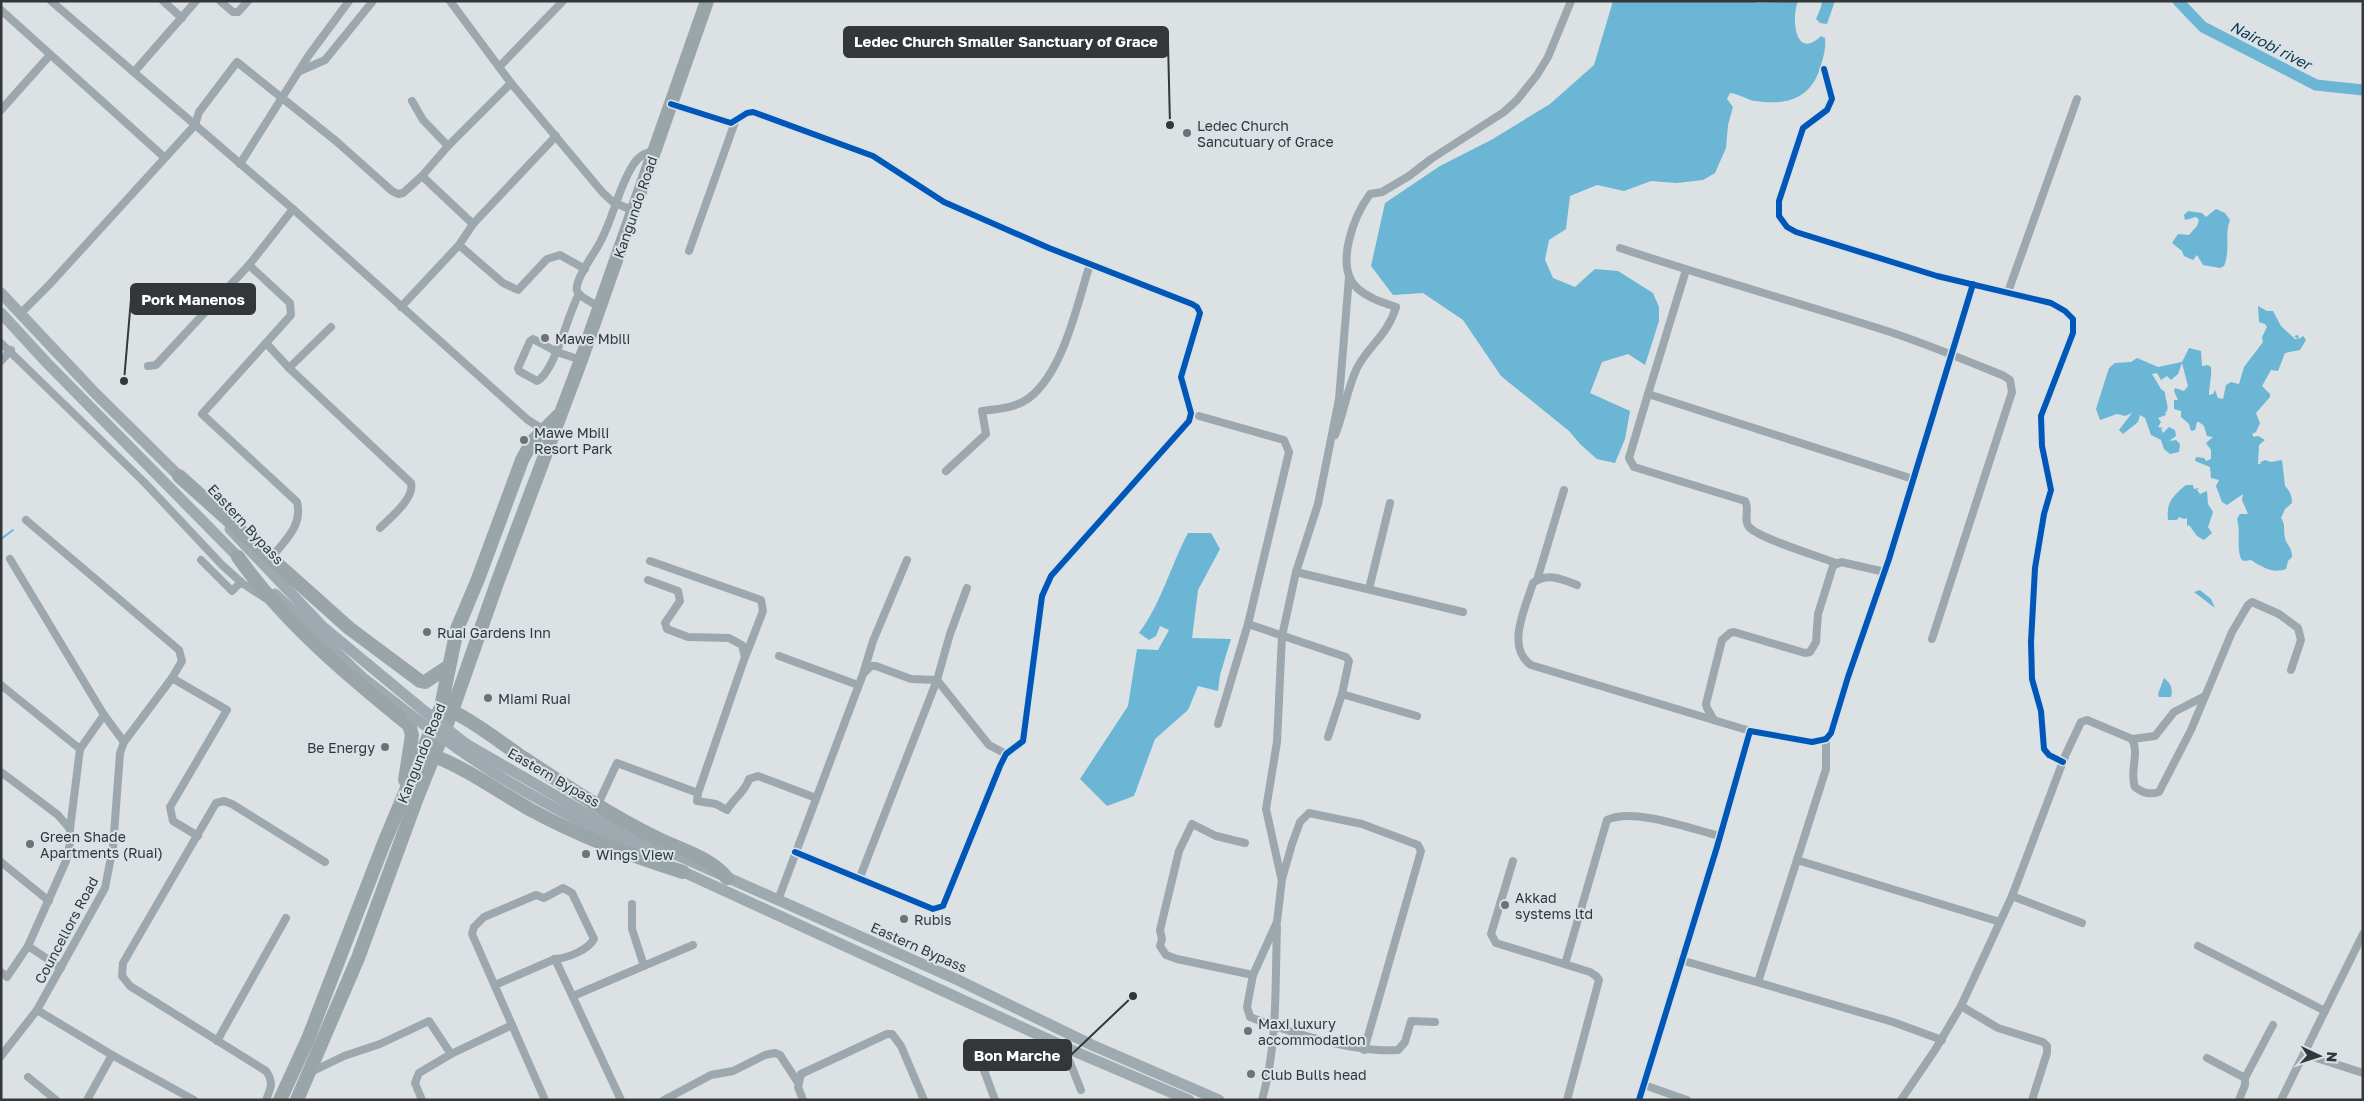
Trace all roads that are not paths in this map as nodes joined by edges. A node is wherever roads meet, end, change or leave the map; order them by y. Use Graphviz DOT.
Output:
graph roads {
  1 [pos="51,1"];
  2 [pos="163,1"];
  3 [pos="196,1"];
  4 [pos="220,1"];
  5 [pos="248,1"];
  6 [pos="349,1"];
  7 [pos="373,1"];
  8 [pos="450,1"];
  9 [pos="563,1"];
  10 [pos="707,1"];
  11 [pos="1571,1"];
  12 [pos="1,10"];
  13 [pos="182,18"];
  14 [pos="50,55"];
  15 [pos="499,67"];
  16 [pos="1824,69"];
  17 [pos="300,71"];
  18 [pos="134,72"];
  19 [pos="511,83"];
  20 [pos="2077,99"];
  21 [pos="282,100"];
  22 [pos="412,101"];
  23 [pos="671,104"];
  24 [pos="1,110"];
  25 [pos="735,122"];
  26 [pos="195,125"];
  27 [pos="556,136"];
  28 [pos="448,146"];
  29 [pos="655,151"];
  30 [pos="164,157"];
  31 [pos="240,164"];
  32 [pos="422,176"];
  33 [pos="616,203"];
  34 [pos="293,209"];
  35 [pos="634,211"];
  36 [pos="473,224"];
  37 [pos="605,234"];
  38 [pos="624,240"];
  39 [pos="459,245"];
  40 [pos="1620,248"];
  41 [pos="689,250"];
  42 [pos="1090,264"];
  43 [pos="249,265"];
  44 [pos="584,269"];
  45 [pos="1686,270"];
  46 [pos="1349,277"];
  47 [pos="1973,284"];
  48 [pos="2008,292"];
  49 [pos="579,294"];
  50 [pos="3,298"];
  51 [pos="401,306"];
  52 [pos="599,307"];
  53 [pos="1,313"];
  54 [pos="21,313"];
  55 [pos="331,327"];
  56 [pos="1,342"];
  57 [pos="266,343"];
  58 [pos="11,350"];
  59 [pos="557,352"];
  60 [pos="1950,355"];
  61 [pos="581,360"];
  62 [pos="1,361"];
  63 [pos="148,366"];
  64 [pos="289,368"];
  65 [pos="1648,394"];
  66 [pos="84,398"];
  67 [pos="70,410"];
  68 [pos="562,412"];
  69 [pos="1199,416"];
  70 [pos="544,430"];
  71 [pos="1329,449"];
  72 [pos="946,471"];
  73 [pos="180,476"];
  74 [pos="1913,480"];
  75 [pos="1564,490"];
  76 [pos="1390,503"];
  77 [pos="26,520"];
  78 [pos="380,528"];
  79 [pos="238,557"];
  80 [pos="10,558"];
  81 [pos="271,558"];
  82 [pos="201,560"];
  83 [pos="907,560"];
  84 [pos="650,561"];
  85 [pos="1836,563"];
  86 [pos="1296,572"];
  87 [pos="1885,572"];
  88 [pos="478,579"];
  89 [pos="648,580"];
  90 [pos="1537,580"];
  91 [pos="241,582"];
  92 [pos="496,583"];
  93 [pos="1577,585"];
  94 [pos="967,588"];
  95 [pos="1368,589"];
  96 [pos="276,604"];
  97 [pos="1463,612"];
  98 [pos="1248,624"];
  99 [pos="1282,636"];
  100 [pos="1932,640"];
  101 [pos="779,656"];
  102 [pos="745,657"];
  103 [pos="449,666"];
  104 [pos="2291,670"];
  105 [pos="863,674"];
  106 [pos="172,678"];
  107 [pos="938,680"];
  108 [pos="1,685"];
  109 [pos="858,685"];
  110 [pos="1342,694"];
  111 [pos="2205,696"];
  112 [pos="452,711"];
  113 [pos="104,715"];
  114 [pos="1417,716"];
  115 [pos="1714,720"];
  116 [pos="1218,724"];
  117 [pos="1750,732"];
  118 [pos="1328,737"];
  119 [pos="1826,739"];
  120 [pos="2132,739"];
  121 [pos="124,742"];
  122 [pos="80,749"];
  123 [pos="1006,754"];
  124 [pos="434,756"];
  125 [pos="2063,762"];
  126 [pos="1,772"];
  127 [pos="698,793"];
  128 [pos="816,798"];
  129 [pos="402,800"];
  130 [pos="598,804"];
  131 [pos="594,823"];
  132 [pos="70,829"];
  133 [pos="198,836"];
  134 [pos="1720,836"];
  135 [pos="1245,843"];
  136 [pos="795,852"];
  137 [pos="1797,860"];
  138 [pos="1513,861"];
  139 [pos="1,862"];
  140 [pos="325,862"];
  141 [pos="683,872"];
  142 [pos="860,877"];
  143 [pos="727,878"];
  144 [pos="1282,879"];
  145 [pos="2012,896"];
  146 [pos="778,900"];
  147 [pos="49,901"];
  148 [pos="632,904"];
  149 [pos="286,918"];
  150 [pos="1277,922"];
  151 [pos="2000,922"];
  152 [pos="2082,923"];
  153 [pos="2363,934"];
  154 [pos="693,945"];
  155 [pos="28,946"];
  156 [pos="2198,946"];
  157 [pos="556,959"];
  158 [pos="1681,960"];
  159 [pos="1565,964"];
  160 [pos="644,966"];
  161 [pos="61,968"];
  162 [pos="4,974"];
  163 [pos="1253,976"];
  164 [pos="1758,982"];
  165 [pos="1,984"];
  166 [pos="495,985"];
  167 [pos="573,996"];
  168 [pos="1962,1006"];
  169 [pos="37,1010"];
  170 [pos="1019,1010"];
  171 [pos="2325,1011"];
  172 [pos="1435,1022"];
  173 [pos="1013,1023"];
  174 [pos="2273,1025"];
  175 [pos="512,1026"];
  176 [pos="1274,1026"];
  177 [pos="308,1039"];
  178 [pos="1048,1039"];
  179 [pos="1942,1040"];
  180 [pos="218,1041"];
  181 [pos="322,1042"];
  182 [pos="1364,1050"];
  183 [pos="451,1054"];
  184 [pos="2304,1054"];
  185 [pos="112,1055"];
  186 [pos="1,1056"];
  187 [pos="2207,1058"];
  188 [pos="982,1065"];
  189 [pos="309,1073"];
  190 [pos="2363,1073"];
  191 [pos="28,1077"];
  192 [pos="2245,1078"];
  193 [pos="272,1080"];
  194 [pos="798,1081"];
  195 [pos="1644,1085"];
  196 [pos="286,1086"];
  197 [pos="1081,1090"];
  198 [pos="1179,1097"];
  199 [pos="192,1099"];
  200 [pos="56,1100"];
  201 [pos="87,1100"];
  202 [pos="266,1100"];
  203 [pos="280,1100"];
  204 [pos="297,1100"];
  205 [pos="422,1100"];
  206 [pos="545,1100"];
  207 [pos="621,1100"];
  208 [pos="664,1100"];
  209 [pos="803,1100"];
  210 [pos="924,1100"];
  211 [pos="995,1100"];
  212 [pos="1189,1100"];
  213 [pos="1219,1100"];
  214 [pos="1262,1100"];
  215 [pos="1567,1100"];
  216 [pos="1639,1100"];
  217 [pos="1687,1100"];
  218 [pos="1901,1100"];
  219 [pos="2032,1100"];
  220 [pos="2239,1100"];
  221 [pos="2280,1100"];
  1 -- 18 [label="street"];
  2 -- 13 [label="street"];
  3 -- 13 [label="street"];
  4 -- 5 [label="street"];
  6 -- 17 [label="street"];
  7 -- 17 [label="street"];
  8 -- 15 [label="street"];
  9 -- 15 [label="street"];
  10 -- 23 [label="highway, Kangundo Road"];
  11 -- 46 [label="street"];
  12 -- 14 [label="street"];
  13 -- 18 [label="street"];
  14 -- 24 [label="street"];
  14 -- 30 [label="street"];
  15 -- 19 [label="street"];
  16 -- 47 [label="street"];
  17 -- 21 [label="street"];
  18 -- 26 [label="street"];
  19 -- 27 [label="street"];
  19 -- 28 [label="street"];
  20 -- 48 [label="street"];
  21 -- 26 [label="street"];
  21 -- 31 [label="street"];
  21 -- 32 [label="street"];
  22 -- 28 [label="street"];
  23 -- 25 [label="street"];
  23 -- 29 [label="highway, Kangundo Road"];
  25 -- 41 [label="street"];
  25 -- 42 [label="street"];
  26 -- 30 [label="street"];
  26 -- 31 [label="street"];
  27 -- 33 [label="street"];
  27 -- 36 [label="street"];
  28 -- 32 [label="street"];
  29 -- 33 [label="street"];
  29 -- 35 [label="highway, Kangundo Road"];
  30 -- 54 [label="street"];
  31 -- 34 [label="street"];
  32 -- 36 [label="street"];
  33 -- 35 [label="street"];
  33 -- 37 [label="street"];
  34 -- 43 [label="street"];
  34 -- 51 [label="street"];
  35 -- 38 [label="highway, Kangundo Road"];
  36 -- 39 [label="street"];
  37 -- 38 [label="street"];
  37 -- 44 [label="street"];
  38 -- 52 [label="highway, Kangundo Road"];
  39 -- 44 [label="street"];
  39 -- 51 [label="street"];
  40 -- 45 [label="street"];
  42 -- 72 [label="street"];
  42 -- 123 [label="street"];
  43 -- 57 [label="street"];
  43 -- 63 [label="street"];
  44 -- 49 [label="street"];
  45 -- 60 [label="street"];
  45 -- 65 [label="street"];
  46 -- 71 [label="street"];
  46 -- 71 [label="street"];
  47 -- 48 [label="street"];
  47 -- 60 [label="street"];
  48 -- 125 [label="street"];
  49 -- 52 [label="street"];
  49 -- 59 [label="street"];
  50 -- 54 [label="main road, Eastern Bypass"];
  51 -- 70 [label="street"];
  52 -- 61 [label="highway, Kangundo Road"];
  53 -- 66 [label="main road, Eastern Bypass"];
  54 -- 73 [label="main road, Eastern Bypass"];
  55 -- 64 [label="street"];
  56 -- 58 [label="street"];
  57 -- 64 [label="street"];
  57 -- 81 [label="street"];
  58 -- 62 [label="street"];
  58 -- 67 [label="street"];
  59 -- 59 [label="street"];
  59 -- 61 [label="street"];
  60 -- 74 [label="street"];
  60 -- 100 [label="street"];
  61 -- 68 [label="highway, Kangundo Road"];
  64 -- 78 [label="street"];
  65 -- 74 [label="street"];
  65 -- 85 [label="street"];
  66 -- 67 [label="street"];
  66 -- 79 [label="main road, Eastern Bypass"];
  67 -- 91 [label="street"];
  68 -- 70 [label="highway, Kangundo Road"];
  68 -- 92 [label="highway, Kangundo Road"];
  69 -- 98 [label="street"];
  70 -- 88 [label="highway, Kangundo Road"];
  71 -- 86 [label="street"];
  73 -- 81 [label="highway"];
  73 -- 131 [label="main road, Eastern Bypass, bridge"];
  74 -- 87 [label="street"];
  75 -- 90 [label="street"];
  76 -- 95 [label="street"];
  77 -- 106 [label="street"];
  79 -- 96 [label="highway"];
  79 -- 131 [label="main road, Eastern Bypass, bridge"];
  80 -- 113 [label="street"];
  81 -- 103 [label="highway"];
  82 -- 91 [label="street"];
  83 -- 105 [label="street"];
  84 -- 102 [label="street"];
  85 -- 87 [label="street"];
  85 -- 115 [label="street"];
  86 -- 95 [label="street"];
  86 -- 99 [label="street"];
  87 -- 119 [label="street"];
  88 -- 92 [label="highway"];
  88 -- 103 [label="highway, Kangundo Road"];
  89 -- 102 [label="street"];
  90 -- 93 [label="street"];
  90 -- 115 [label="street"];
  91 -- 96 [label="street"];
  92 -- 112 [label="highway, Kangundo Road"];
  94 -- 107 [label="street"];
  95 -- 97 [label="street"];
  96 -- 129 [label="highway"];
  98 -- 99 [label="street"];
  98 -- 116 [label="street"];
  99 -- 110 [label="street"];
  99 -- 144 [label="street"];
  101 -- 109 [label="street"];
  102 -- 127 [label="street"];
  103 -- 129 [label="highway, Kangundo Road"];
  104 -- 111 [label="street"];
  105 -- 107 [label="street"];
  105 -- 109 [label="street"];
  106 -- 121 [label="street"];
  106 -- 133 [label="street"];
  107 -- 123 [label="street"];
  107 -- 142 [label="street"];
  108 -- 122 [label="street"];
  109 -- 128 [label="street"];
  110 -- 114 [label="street"];
  110 -- 118 [label="street"];
  111 -- 120 [label="street"];
  111 -- 120 [label="street"];
  112 -- 124 [label="highway, Kangundo Road"];
  112 -- 130 [label="highway"];
  113 -- 121 [label="street"];
  113 -- 122 [label="street"];
  115 -- 117 [label="street"];
  117 -- 119 [label="street"];
  117 -- 134 [label="street"];
  119 -- 137 [label="street"];
  120 -- 125 [label="street"];
  121 -- 161 [label="street, Councellors Road"];
  122 -- 132 [label="street"];
  123 -- 142 [label="street"];
  124 -- 141 [label="highway"];
  124 -- 181 [label="highway, Kangundo Road"];
  125 -- 145 [label="street"];
  126 -- 132 [label="street"];
  127 -- 128 [label="street"];
  127 -- 130 [label="street"];
  128 -- 136 [label="street"];
  129 -- 177 [label="highway, Kangundo Road"];
  130 -- 143 [label="highway"];
  131 -- 141 [label="main road, Eastern Bypass"];
  131 -- 143 [label="main road, Eastern Bypass"];
  132 -- 147 [label="street"];
  133 -- 140 [label="street"];
  133 -- 180 [label="street"];
  134 -- 158 [label="street"];
  134 -- 159 [label="street"];
  135 -- 163 [label="street"];
  136 -- 142 [label="street"];
  136 -- 146 [label="street"];
  137 -- 151 [label="street"];
  137 -- 164 [label="street"];
  138 -- 159 [label="street"];
  139 -- 147 [label="street"];
  141 -- 173 [label="main road, Eastern Bypass"];
  143 -- 146 [label="main road, Eastern Bypass"];
  144 -- 150 [label="street"];
  144 -- 182 [label="street"];
  145 -- 151 [label="street"];
  145 -- 152 [label="street"];
  146 -- 170 [label="main road, Eastern Bypass"];
  147 -- 155 [label="street"];
  148 -- 160 [label="street"];
  149 -- 180 [label="street"];
  150 -- 163 [label="street"];
  150 -- 176 [label="street"];
  151 -- 168 [label="street"];
  153 -- 171 [label="street"];
  154 -- 160 [label="street"];
  155 -- 161 [label="street"];
  155 -- 162 [label="street"];
  156 -- 171 [label="street"];
  157 -- 166 [label="street"];
  157 -- 166 [label="street"];
  157 -- 167 [label="street"];
  158 -- 164 [label="street"];
  158 -- 195 [label="street"];
  159 -- 215 [label="street"];
  160 -- 167 [label="street"];
  161 -- 169 [label="street, Councellors Road"];
  162 -- 165 [label="street"];
  163 -- 176 [label="street"];
  164 -- 179 [label="street"];
  166 -- 175 [label="street"];
  167 -- 207 [label="street"];
  168 -- 179 [label="street"];
  168 -- 219 [label="street"];
  169 -- 185 [label="street"];
  169 -- 186 [label="street, Councellors Road"];
  170 -- 173 [label="main road"];
  170 -- 213 [label="main road, Eastern Bypass"];
  171 -- 184 [label="street"];
  172 -- 182 [label="street"];
  173 -- 178 [label="main road, Eastern Bypass"];
  174 -- 192 [label="street"];
  175 -- 183 [label="street"];
  175 -- 206 [label="street"];
  176 -- 182 [label="street"];
  176 -- 214 [label="street"];
  177 -- 181 [label="highway"];
  177 -- 196 [label="highway, Kangundo Road"];
  178 -- 197 [label="street"];
  178 -- 198 [label="main road, Eastern Bypass"];
  179 -- 218 [label="street"];
  180 -- 193 [label="street"];
  181 -- 189 [label="highway, Kangundo Road"];
  183 -- 189 [label="street"];
  183 -- 205 [label="street"];
  184 -- 190 [label="street"];
  184 -- 221 [label="street"];
  185 -- 199 [label="street"];
  185 -- 201 [label="street"];
  187 -- 192 [label="street"];
  188 -- 211 [label="street"];
  189 -- 204 [label="highway, Kangundo Road"];
  191 -- 200 [label="street"];
  192 -- 220 [label="street"];
  193 -- 196 [label="street"];
  193 -- 202 [label="street"];
  194 -- 208 [label="street"];
  194 -- 209 [label="street"];
  194 -- 210 [label="street"];
  195 -- 216 [label="street"];
  195 -- 217 [label="street"];
  196 -- 203 [label="highway, Kangundo Road"];
  198 -- 212 [label="main road, Eastern Bypass"];
}
